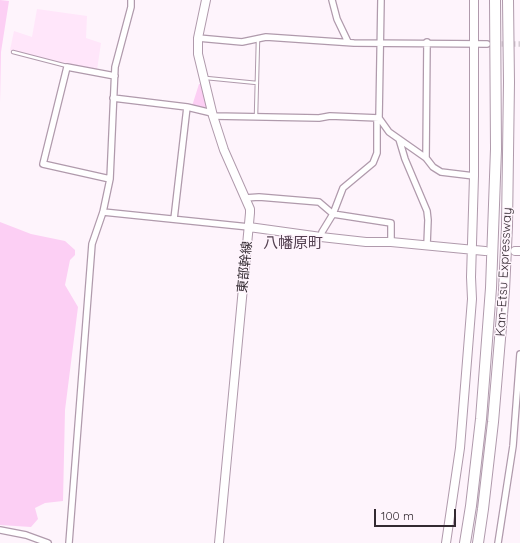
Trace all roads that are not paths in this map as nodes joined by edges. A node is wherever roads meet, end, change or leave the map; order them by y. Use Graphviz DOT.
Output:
graph roads {
  1 [pos="131,0"];
  2 [pos="206,0"];
  3 [pos="332,0"];
  4 [pos="381,0"];
  5 [pos="474,0"];
  6 [pos="495,0"];
  7 [pos="508,0"];
  8 [pos="198,38"];
  9 [pos="258,39"];
  10 [pos="348,42"];
  11 [pos="427,42"];
  12 [pos="380,43"];
  13 [pos="475,44"];
  14 [pos="486,44"];
  15 [pos="13,52"];
  16 [pos="67,67"];
  17 [pos="115,76"];
  18 [pos="204,78"];
  19 [pos="257,83"];
  20 [pos="113,98"];
  21 [pos="187,107"];
  22 [pos="213,115"];
  23 [pos="256,116"];
  24 [pos="378,118"];
  25 [pos="399,139"];
  26 [pos="426,158"];
  27 [pos="474,176"];
  28 [pos="110,179"];
  29 [pos="245,198"];
  30 [pos="103,212"];
  31 [pos="333,214"];
  32 [pos="174,219"];
  33 [pos="249,226"];
  34 [pos="321,237"];
  35 [pos="390,242"];
  36 [pos="426,244"];
  37 [pos="472,249"];
  38 [pos="485,251"];
  39 [pos="520,354"];
  40 [pos="0,530"];
  41 [pos="48,543"];
  42 [pos="69,543"];
  43 [pos="219,543"];
  44 [pos="446,543"];
  45 [pos="465,543"];
  46 [pos="478,543"];
  47 [pos="498,543"];
  1 -- 17 [label="street"];
  2 -- 8 [label="street, 東部幹線"];
  3 -- 10 [label="street"];
  4 -- 12 [label="street"];
  5 -- 13 [label="street"];
  6 -- 45 [label="highway, Kan-Etsu Expressway"];
  7 -- 46 [label="highway, Kan-Etsu Expressway"];
  8 -- 9 [label="street"];
  8 -- 18 [label="street, 東部幹線"];
  9 -- 10 [label="street"];
  9 -- 19 [label="lane"];
  10 -- 12 [label="street"];
  11 -- 12 [label="street"];
  11 -- 13 [label="street"];
  11 -- 26 [label="street"];
  12 -- 24 [label="street"];
  13 -- 14 [label="street"];
  13 -- 27 [label="street"];
  15 -- 16 [label="lane"];
  16 -- 17 [label="street"];
  16 -- 28 [label="street"];
  17 -- 20 [label="street"];
  18 -- 19 [label="lane"];
  18 -- 22 [label="street, 東部幹線"];
  19 -- 23 [label="lane"];
  20 -- 21 [label="street"];
  20 -- 28 [label="street"];
  21 -- 22 [label="street"];
  21 -- 32 [label="street"];
  22 -- 23 [label="street"];
  22 -- 29 [label="street, 東部幹線"];
  23 -- 24 [label="street"];
  24 -- 25 [label="street"];
  24 -- 31 [label="street"];
  25 -- 26 [label="street"];
  25 -- 36 [label="street"];
  26 -- 27 [label="street"];
  27 -- 37 [label="street"];
  28 -- 30 [label="street"];
  29 -- 31 [label="street"];
  29 -- 33 [label="street, 東部幹線"];
  30 -- 32 [label="street"];
  30 -- 42 [label="street"];
  31 -- 34 [label="street"];
  31 -- 35 [label="street"];
  32 -- 33 [label="street"];
  33 -- 34 [label="street"];
  33 -- 43 [label="street, 東部幹線"];
  34 -- 35 [label="street"];
  35 -- 36 [label="street"];
  36 -- 37 [label="street"];
  37 -- 38 [label="street"];
  37 -- 44 [label="street"];
  39 -- 47 [label="street"];
  40 -- 41 [label="street"];
}
